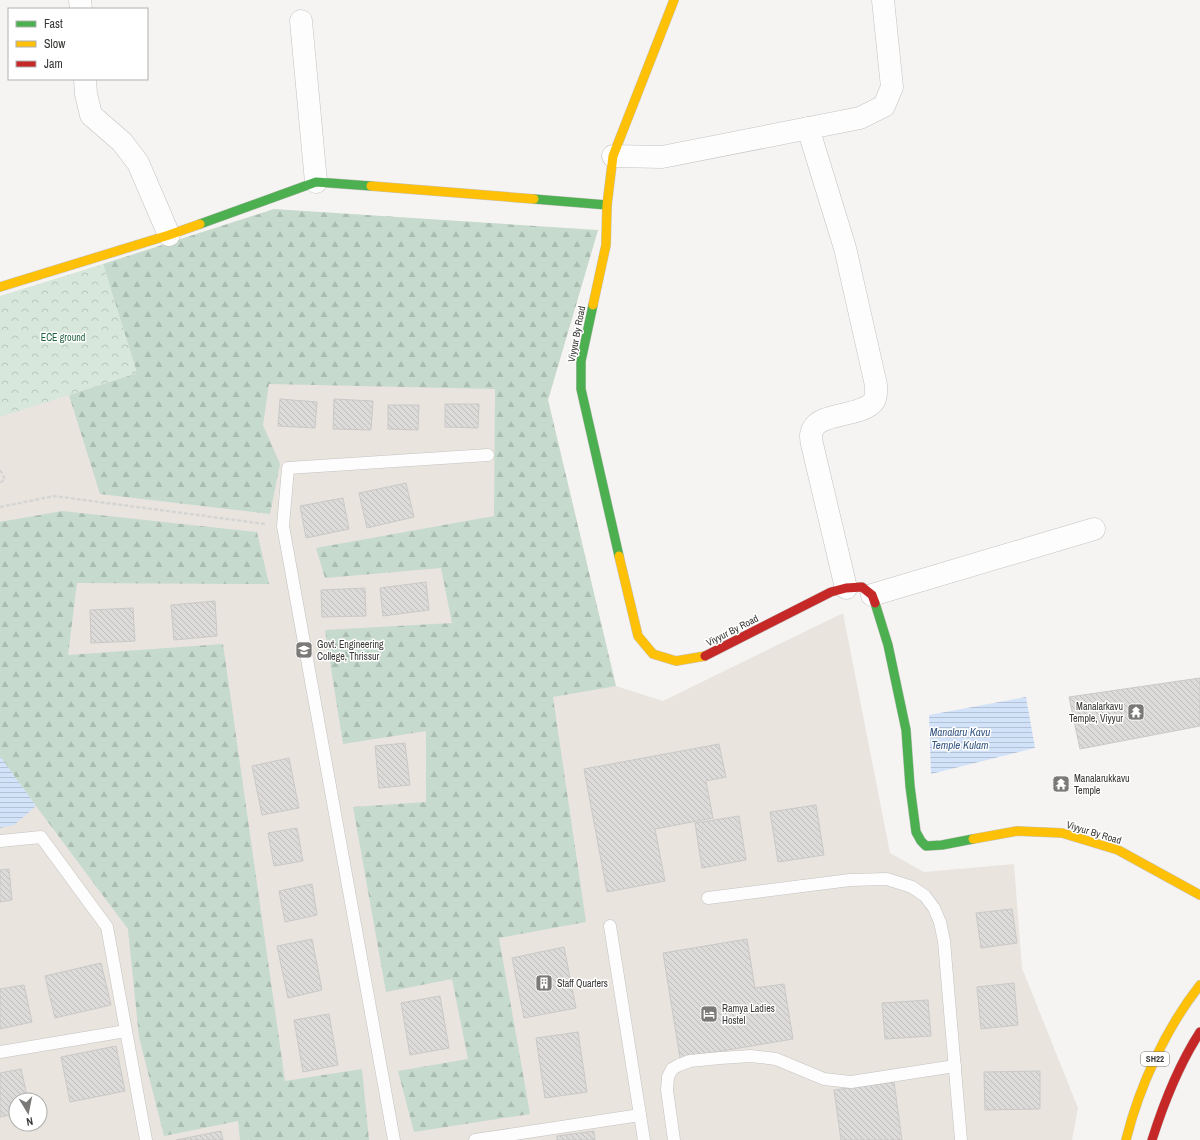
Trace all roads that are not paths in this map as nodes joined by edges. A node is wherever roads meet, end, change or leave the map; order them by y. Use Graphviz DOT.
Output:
graph roads {
  1 [pos="674,0"];
  2 [pos="883,0"];
  3 [pos="301,21"];
  4 [pos="85,80"];
  5 [pos="808,128"];
  6 [pos="613,156"];
  7 [pos="316,182"];
  8 [pos="607,205"];
  9 [pos="169,235"];
  10 [pos="0,288"];
  11 [pos="488,455"];
  12 [pos="1094,529"];
  13 [pos="846,588"];
  14 [pos="872,595"];
  15 [pos="0,841"];
  16 [pos="1200,895"];
  17 [pos="708,898"];
  18 [pos="610,926"];
  19 [pos="1200,985"];
  20 [pos="126,1032"];
  21 [pos="1200,1032"];
  22 [pos="0,1052"];
  23 [pos="955,1066"];
  24 [pos="640,1115"];
  25 [pos="146,1140"];
  26 [pos="394,1140"];
  27 [pos="475,1140"];
  28 [pos="644,1140"];
  29 [pos="674,1140"];
  30 [pos="961,1140"];
  31 [pos="1126,1140"];
  32 [pos="1152,1140"];
  1 -- 6 [label="street, Viyyur By Road"];
  2 -- 5 [label="street"];
  3 -- 7 [label="street"];
  4 -- 9 [label="street"];
  5 -- 6 [label="street"];
  5 -- 13 [label="street"];
  6 -- 8 [label="street, Viyyur By Road"];
  7 -- 8 [label="street"];
  7 -- 9 [label="street"];
  8 -- 13 [label="street, Viyyur By Road"];
  9 -- 10 [label="street"];
  11 -- 26 [label="lane"];
  12 -- 14 [label="street"];
  13 -- 14 [label="street, Viyyur By Road"];
  14 -- 16 [label="street, Viyyur By Road"];
  15 -- 20 [label="lane"];
  17 -- 23 [label="lane"];
  18 -- 24 [label="lane"];
  19 -- 31 [label="street, SH22"];
  20 -- 22 [label="lane"];
  20 -- 25 [label="lane"];
  21 -- 32 [label="street, SH22"];
  23 -- 29 [label="lane"];
  23 -- 30 [label="lane"];
  24 -- 27 [label="lane"];
  24 -- 28 [label="lane"];
}
